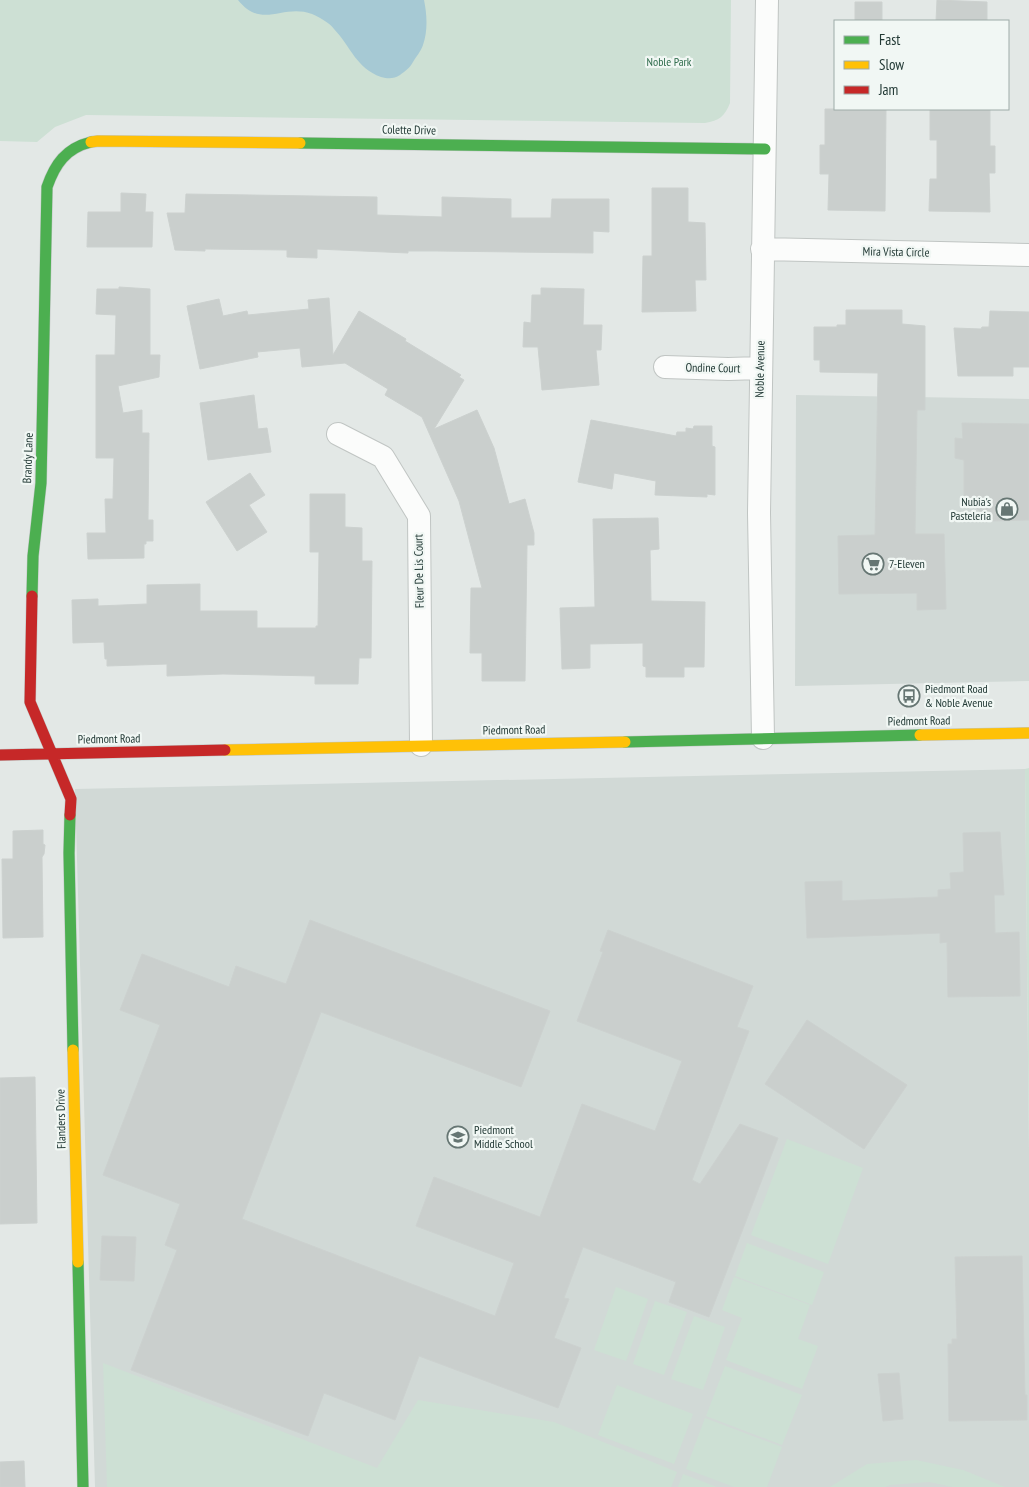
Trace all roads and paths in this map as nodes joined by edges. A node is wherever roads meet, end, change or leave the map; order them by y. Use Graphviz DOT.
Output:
graph roads {
  1 [pos="767,0"];
  2 [pos="765,149"];
  3 [pos="58,160"];
  4 [pos="762,249"];
  5 [pos="1029,254"];
  6 [pos="665,367"];
  7 [pos="760,368"];
  8 [pos="338,434"];
  9 [pos="1029,732"];
  10 [pos="763,738"];
  11 [pos="421,745"];
  12 [pos="53,754"];
  13 [pos="0,755"];
  14 [pos="84,1487"];
  1 -- 2 [label="street, Noble Avenue"];
  2 -- 3 [label="street, Colette Drive"];
  2 -- 4 [label="street, Noble Avenue"];
  3 -- 12 [label="street, Brandy Lane"];
  4 -- 5 [label="street, Mira Vista Circle"];
  4 -- 7 [label="street, Noble Avenue"];
  6 -- 7 [label="street, Ondine Court"];
  7 -- 10 [label="street, Noble Avenue"];
  8 -- 11 [label="street, Fleur De Lis Court"];
  9 -- 10 [label="street, Piedmont Road"];
  10 -- 11 [label="street, Piedmont Road"];
  11 -- 12 [label="street, Piedmont Road"];
  12 -- 13 [label="street, Piedmont Road"];
  12 -- 14 [label="street, Flanders Drive"];
}
